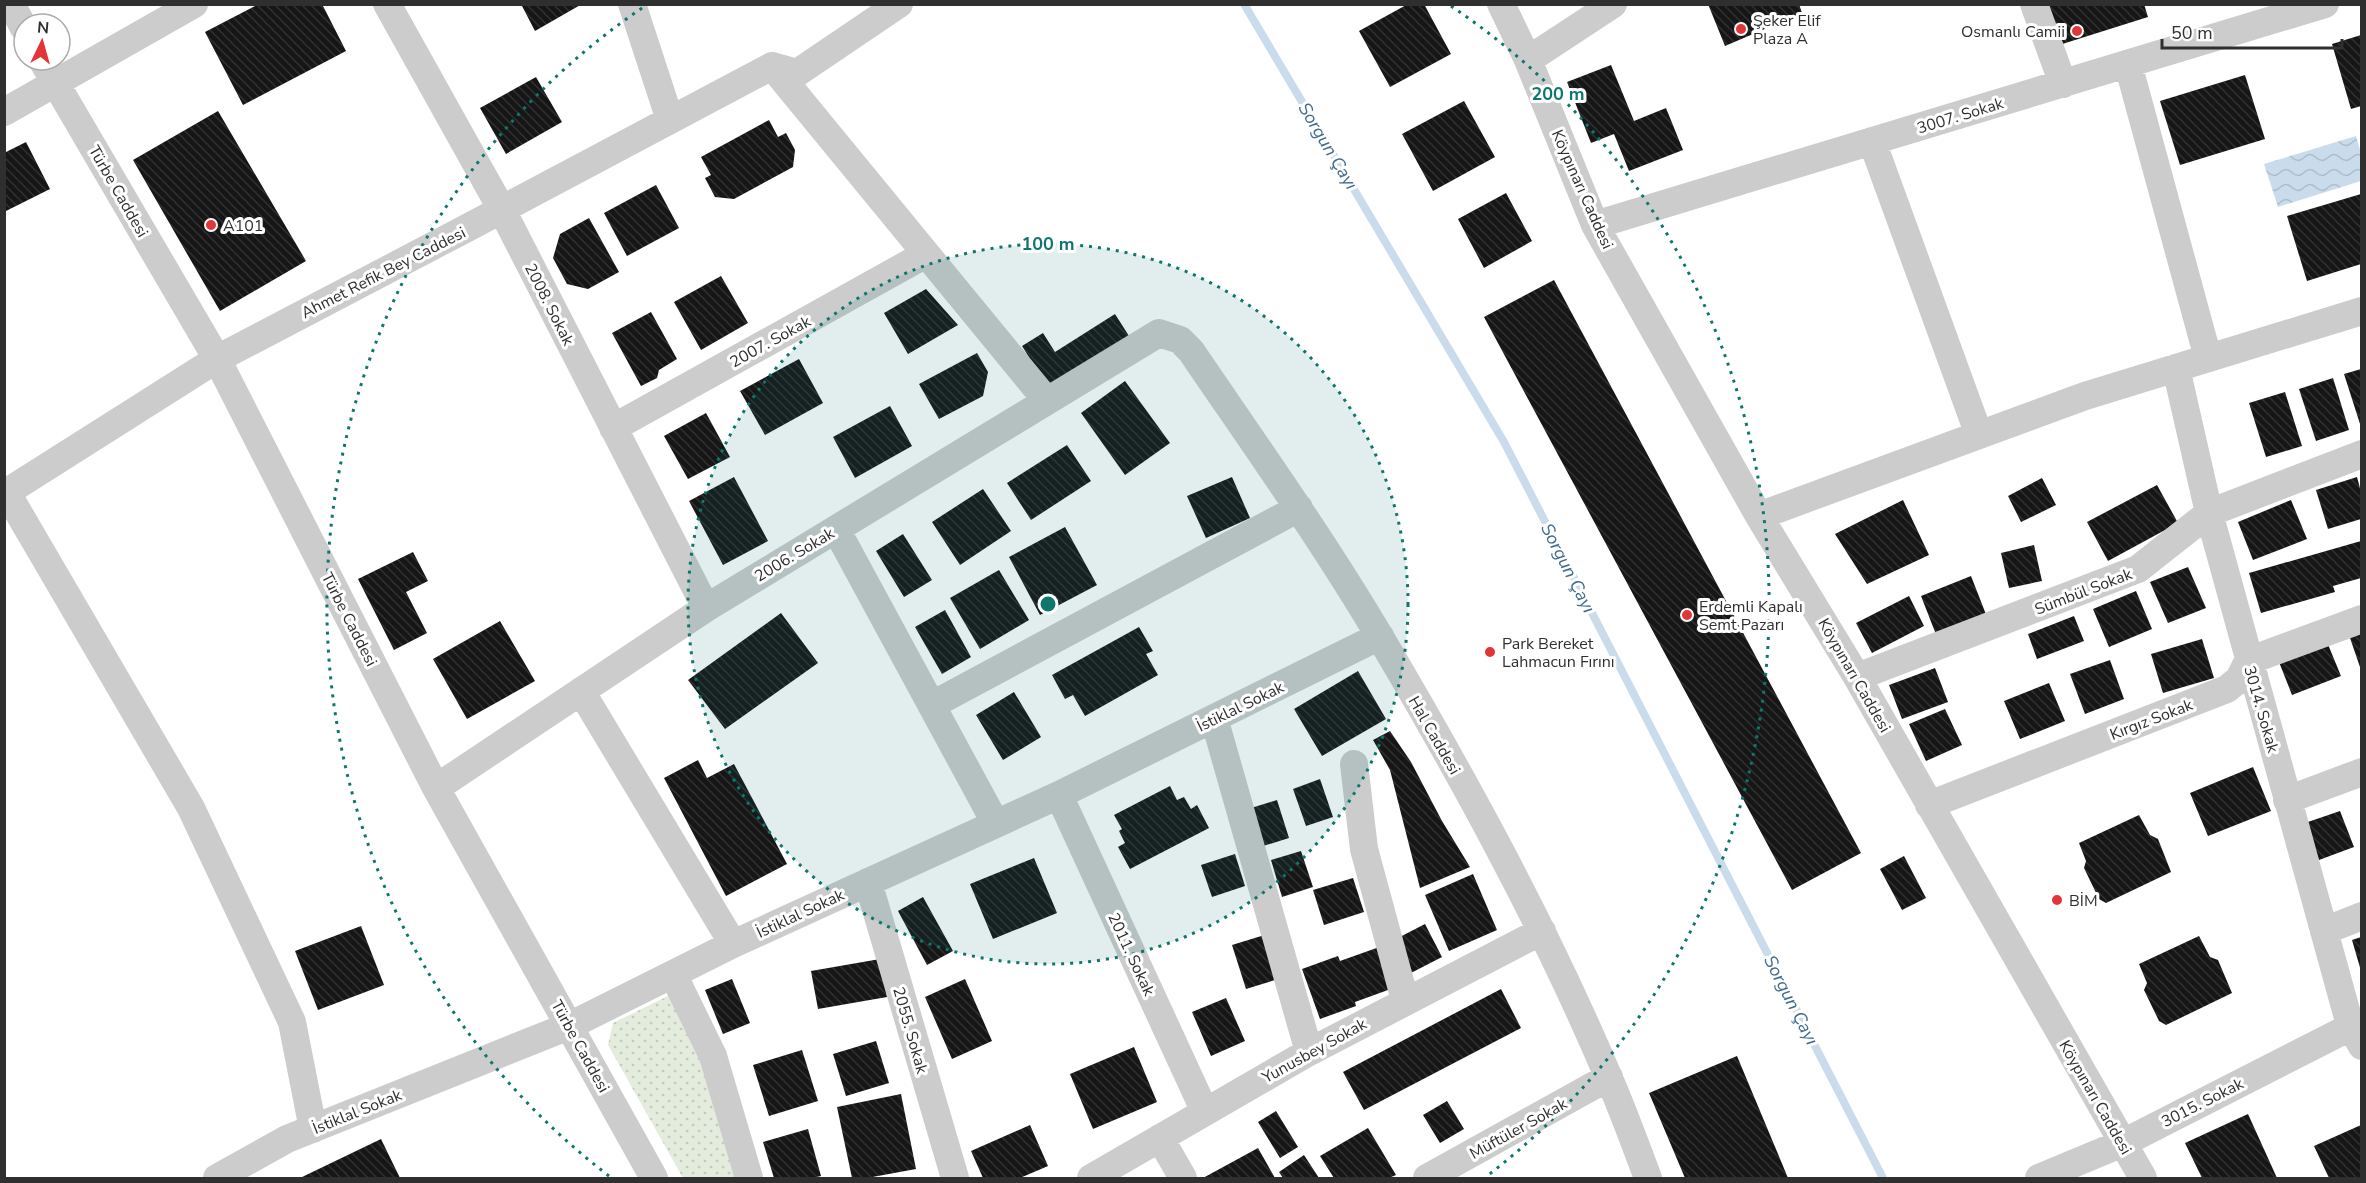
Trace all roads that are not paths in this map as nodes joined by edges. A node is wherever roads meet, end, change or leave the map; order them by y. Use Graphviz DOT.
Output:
graph roads {
  1 [pos="195,4"];
  2 [pos="387,4"];
  3 [pos="632,4"];
  4 [pos="899,4"];
  5 [pos="1502,4"];
  6 [pos="1613,4"];
  7 [pos="2034,4"];
  8 [pos="2325,4"];
  9 [pos="1528,60"];
  10 [pos="72,61"];
  11 [pos="2128,64"];
  12 [pos="772,66"];
  13 [pos="49,72"];
  14 [pos="2063,84"];
  15 [pos="4,112"];
  16 [pos="670,120"];
  17 [pos="1872,141"];
  18 [pos="502,210"];
  19 [pos="1595,225"];
  20 [pos="926,254"];
  21 [pos="2361,311"];
  22 [pos="1160,333"];
  23 [pos="2208,358"];
  24 [pos="217,359"];
  25 [pos="2176,368"];
  26 [pos="1047,401"];
  27 [pos="613,428"];
  28 [pos="1979,435"];
  29 [pos="2361,454"];
  30 [pos="6,494"];
  31 [pos="1299,508"];
  32 [pos="2209,513"];
  33 [pos="1759,516"];
  34 [pos="836,529"];
  35 [pos="706,608"];
  36 [pos="2361,619"];
  37 [pos="1380,636"];
  38 [pos="2248,661"];
  39 [pos="1857,677"];
  40 [pos="581,691"];
  41 [pos="932,705"];
  42 [pos="1214,718"];
  43 [pos="1354,764"];
  44 [pos="2361,772"];
  45 [pos="436,788"];
  46 [pos="1059,795"];
  47 [pos="2288,800"];
  48 [pos="1929,805"];
  49 [pos="996,824"];
  50 [pos="868,882"];
  51 [pos="2361,916"];
  52 [pos="1542,931"];
  53 [pos="2324,931"];
  54 [pos="733,944"];
  55 [pos="673,974"];
  56 [pos="1405,1000"];
  57 [pos="569,1026"];
  58 [pos="2358,1030"];
  59 [pos="1309,1052"];
  60 [pos="1609,1077"];
  61 [pos="1204,1112"];
  62 [pos="313,1129"];
  63 [pos="1160,1138"];
  64 [pos="2123,1143"];
  65 [pos="217,1179"];
  66 [pos="654,1179"];
  67 [pos="748,1179"];
  68 [pos="955,1179"];
  69 [pos="1091,1179"];
  70 [pos="1183,1179"];
  71 [pos="1427,1179"];
  72 [pos="1648,1179"];
  73 [pos="2039,1179"];
  74 [pos="2143,1179"];
  1 -- 10 [label="street"];
  2 -- 18 [label="street, 2008. Sokak"];
  3 -- 16 [label="street"];
  4 -- 12 [label="street"];
  5 -- 9 [label="street, Köypınarı Caddesi"];
  6 -- 9 [label="street"];
  7 -- 14 [label="street"];
  8 -- 11 [label="street, 3007. Sokak"];
  9 -- 19 [label="street, Köypınarı Caddesi"];
  11 -- 14 [label="street, 3007. Sokak"];
  11 -- 23 [label="street"];
  12 -- 16 [label="street, Ahmet Refik Bey Caddesi"];
  12 -- 20 [label="street"];
  13 -- 15 [label="street"];
  13 -- 24 [label="street, Türbe Caddesi"];
  14 -- 17 [label="street, 3007. Sokak"];
  16 -- 18 [label="street, Ahmet Refik Bey Caddesi"];
  17 -- 19 [label="street, 3007. Sokak"];
  17 -- 28 [label="street"];
  18 -- 24 [label="street, Ahmet Refik Bey Caddesi"];
  18 -- 27 [label="street, 2008. Sokak"];
  19 -- 33 [label="street, Köypınarı Caddesi"];
  20 -- 26 [label="street"];
  20 -- 27 [label="street, 2007. Sokak"];
  21 -- 23 [label="street"];
  22 -- 26 [label="street, 2006. Sokak"];
  22 -- 31 [label="street, Hal Caddesi"];
  23 -- 25 [label="street"];
  24 -- 30 [label="street, Ahmet Refik Bey Caddesi"];
  24 -- 45 [label="street, Türbe Caddesi"];
  25 -- 28 [label="street"];
  25 -- 32 [label="street, 3014. Sokak"];
  26 -- 34 [label="street, 2006. Sokak"];
  27 -- 35 [label="street, 2008. Sokak"];
  28 -- 33 [label="street"];
  29 -- 32 [label="street, Sümbül Sokak"];
  30 -- 62 [label="street"];
  31 -- 37 [label="street, Hal Caddesi"];
  31 -- 41 [label="street"];
  32 -- 38 [label="street, 3014. Sokak"];
  32 -- 39 [label="street, Sümbül Sokak"];
  33 -- 39 [label="street, Köypınarı Caddesi"];
  34 -- 35 [label="street, 2006. Sokak"];
  34 -- 41 [label="street"];
  35 -- 40 [label="street, 2006. Sokak"];
  36 -- 38 [label="street"];
  37 -- 42 [label="street, İstiklal Sokak"];
  37 -- 52 [label="street, Hal Caddesi"];
  38 -- 47 [label="street, 3014. Sokak"];
  38 -- 48 [label="street, Kırgız Sokak"];
  39 -- 48 [label="street, Köypınarı Caddesi"];
  40 -- 45 [label="street, 2006. Sokak"];
  40 -- 54 [label="street"];
  41 -- 49 [label="street"];
  42 -- 46 [label="street, İstiklal Sokak"];
  42 -- 59 [label="street"];
  43 -- 56 [label="street"];
  44 -- 47 [label="street"];
  45 -- 57 [label="street, Türbe Caddesi"];
  46 -- 49 [label="street, İstiklal Sokak"];
  46 -- 61 [label="street, 2011. Sokak"];
  47 -- 53 [label="street, 3014. Sokak"];
  48 -- 64 [label="street, Köypınarı Caddesi"];
  49 -- 50 [label="street, İstiklal Sokak"];
  50 -- 54 [label="street, İstiklal Sokak"];
  50 -- 68 [label="street, 2055. Sokak"];
  51 -- 53 [label="street"];
  52 -- 56 [label="street, Yunusbey Sokak"];
  52 -- 60 [label="street, Hal Caddesi"];
  53 -- 58 [label="street, 3014. Sokak"];
  54 -- 55 [label="street, İstiklal Sokak"];
  55 -- 57 [label="street, İstiklal Sokak"];
  55 -- 67 [label="street"];
  56 -- 59 [label="street, Yunusbey Sokak"];
  57 -- 62 [label="street, İstiklal Sokak"];
  57 -- 66 [label="street, Türbe Caddesi"];
  58 -- 64 [label="street, 3015. Sokak"];
  59 -- 61 [label="street, Yunusbey Sokak"];
  60 -- 71 [label="street, Müftüler Sokak"];
  60 -- 72 [label="street, Hal Caddesi"];
  61 -- 63 [label="street, Yunusbey Sokak"];
  62 -- 65 [label="street, İstiklal Sokak"];
  63 -- 69 [label="street, Yunusbey Sokak"];
  63 -- 70 [label="street"];
  64 -- 73 [label="street, 3015. Sokak"];
  64 -- 74 [label="street, Köypınarı Caddesi"];
}
